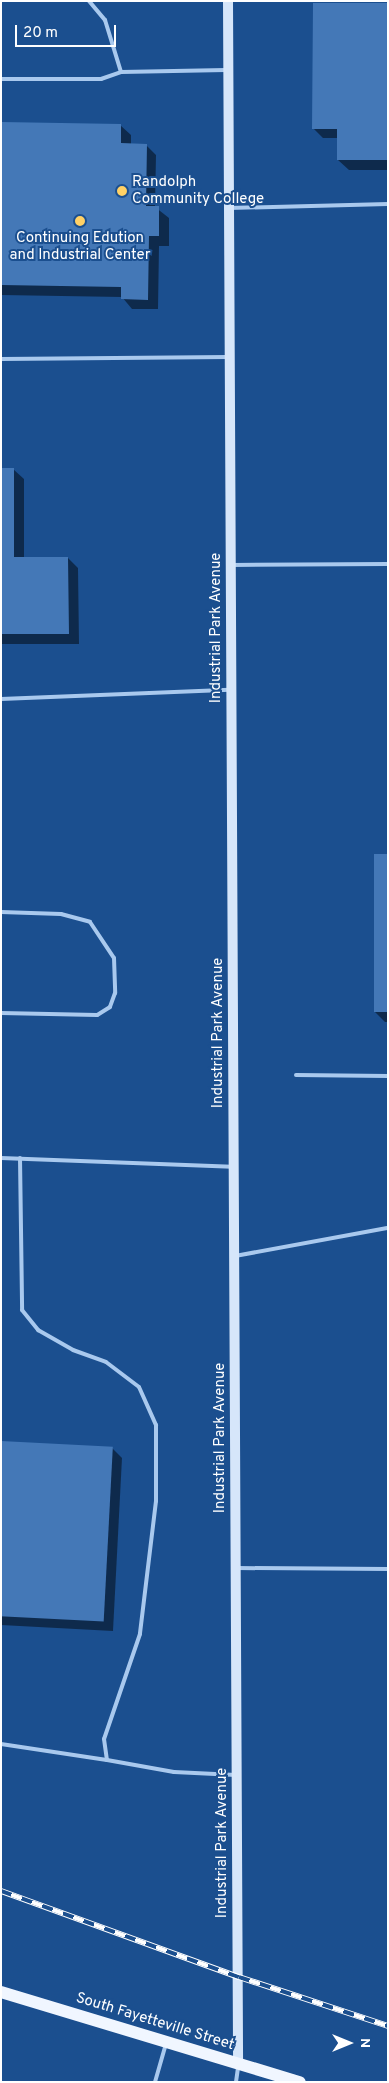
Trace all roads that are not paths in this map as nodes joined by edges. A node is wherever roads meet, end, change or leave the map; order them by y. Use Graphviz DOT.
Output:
graph roads {
  1 [pos="89,1"];
  2 [pos="228,1"];
  3 [pos="229,70"];
  4 [pos="121,72"];
  5 [pos="1,79"];
  6 [pos="388,204"];
  7 [pos="229,208"];
  8 [pos="230,356"];
  9 [pos="1,359"];
  10 [pos="388,564"];
  11 [pos="232,565"];
  12 [pos="232,690"];
  13 [pos="1,699"];
  14 [pos="1,912"];
  15 [pos="1,1013"];
  16 [pos="296,1075"];
  17 [pos="388,1076"];
  18 [pos="1,1158"];
  19 [pos="20,1158"];
  20 [pos="234,1167"];
  21 [pos="388,1228"];
  22 [pos="235,1256"];
  23 [pos="236,1568"];
  24 [pos="388,1569"];
  25 [pos="1,1744"];
  26 [pos="107,1760"];
  27 [pos="238,1775"];
  28 [pos="1,1992"];
  29 [pos="166,2042"];
  30 [pos="238,2064"];
  31 [pos="156,2082"];
  32 [pos="236,2082"];
  33 [pos="300,2082"];
  1 -- 4 [label="lane"];
  2 -- 3 [label="street, Industrial Park Avenue"];
  3 -- 4 [label="lane"];
  3 -- 7 [label="street, Industrial Park Avenue"];
  4 -- 5 [label="lane"];
  6 -- 7 [label="lane"];
  7 -- 8 [label="street, Industrial Park Avenue"];
  8 -- 9 [label="lane"];
  8 -- 11 [label="street, Industrial Park Avenue"];
  10 -- 11 [label="lane"];
  11 -- 12 [label="street, Industrial Park Avenue"];
  12 -- 13 [label="lane"];
  12 -- 20 [label="street, Industrial Park Avenue"];
  14 -- 15 [label="lane"];
  16 -- 17 [label="lane"];
  18 -- 19 [label="lane"];
  19 -- 20 [label="lane"];
  19 -- 26 [label="lane"];
  20 -- 22 [label="street, Industrial Park Avenue"];
  21 -- 22 [label="lane"];
  22 -- 23 [label="street, Industrial Park Avenue"];
  23 -- 24 [label="lane"];
  23 -- 27 [label="street, Industrial Park Avenue"];
  25 -- 26 [label="lane"];
  26 -- 27 [label="lane"];
  27 -- 30 [label="street, Industrial Park Avenue"];
  28 -- 29 [label="main road, South Fayetteville Street"];
  29 -- 30 [label="main road, South Fayetteville Street"];
  29 -- 31 [label="lane"];
  30 -- 32 [label="lane"];
  30 -- 33 [label="main road, South Fayetteville Street"];
}
